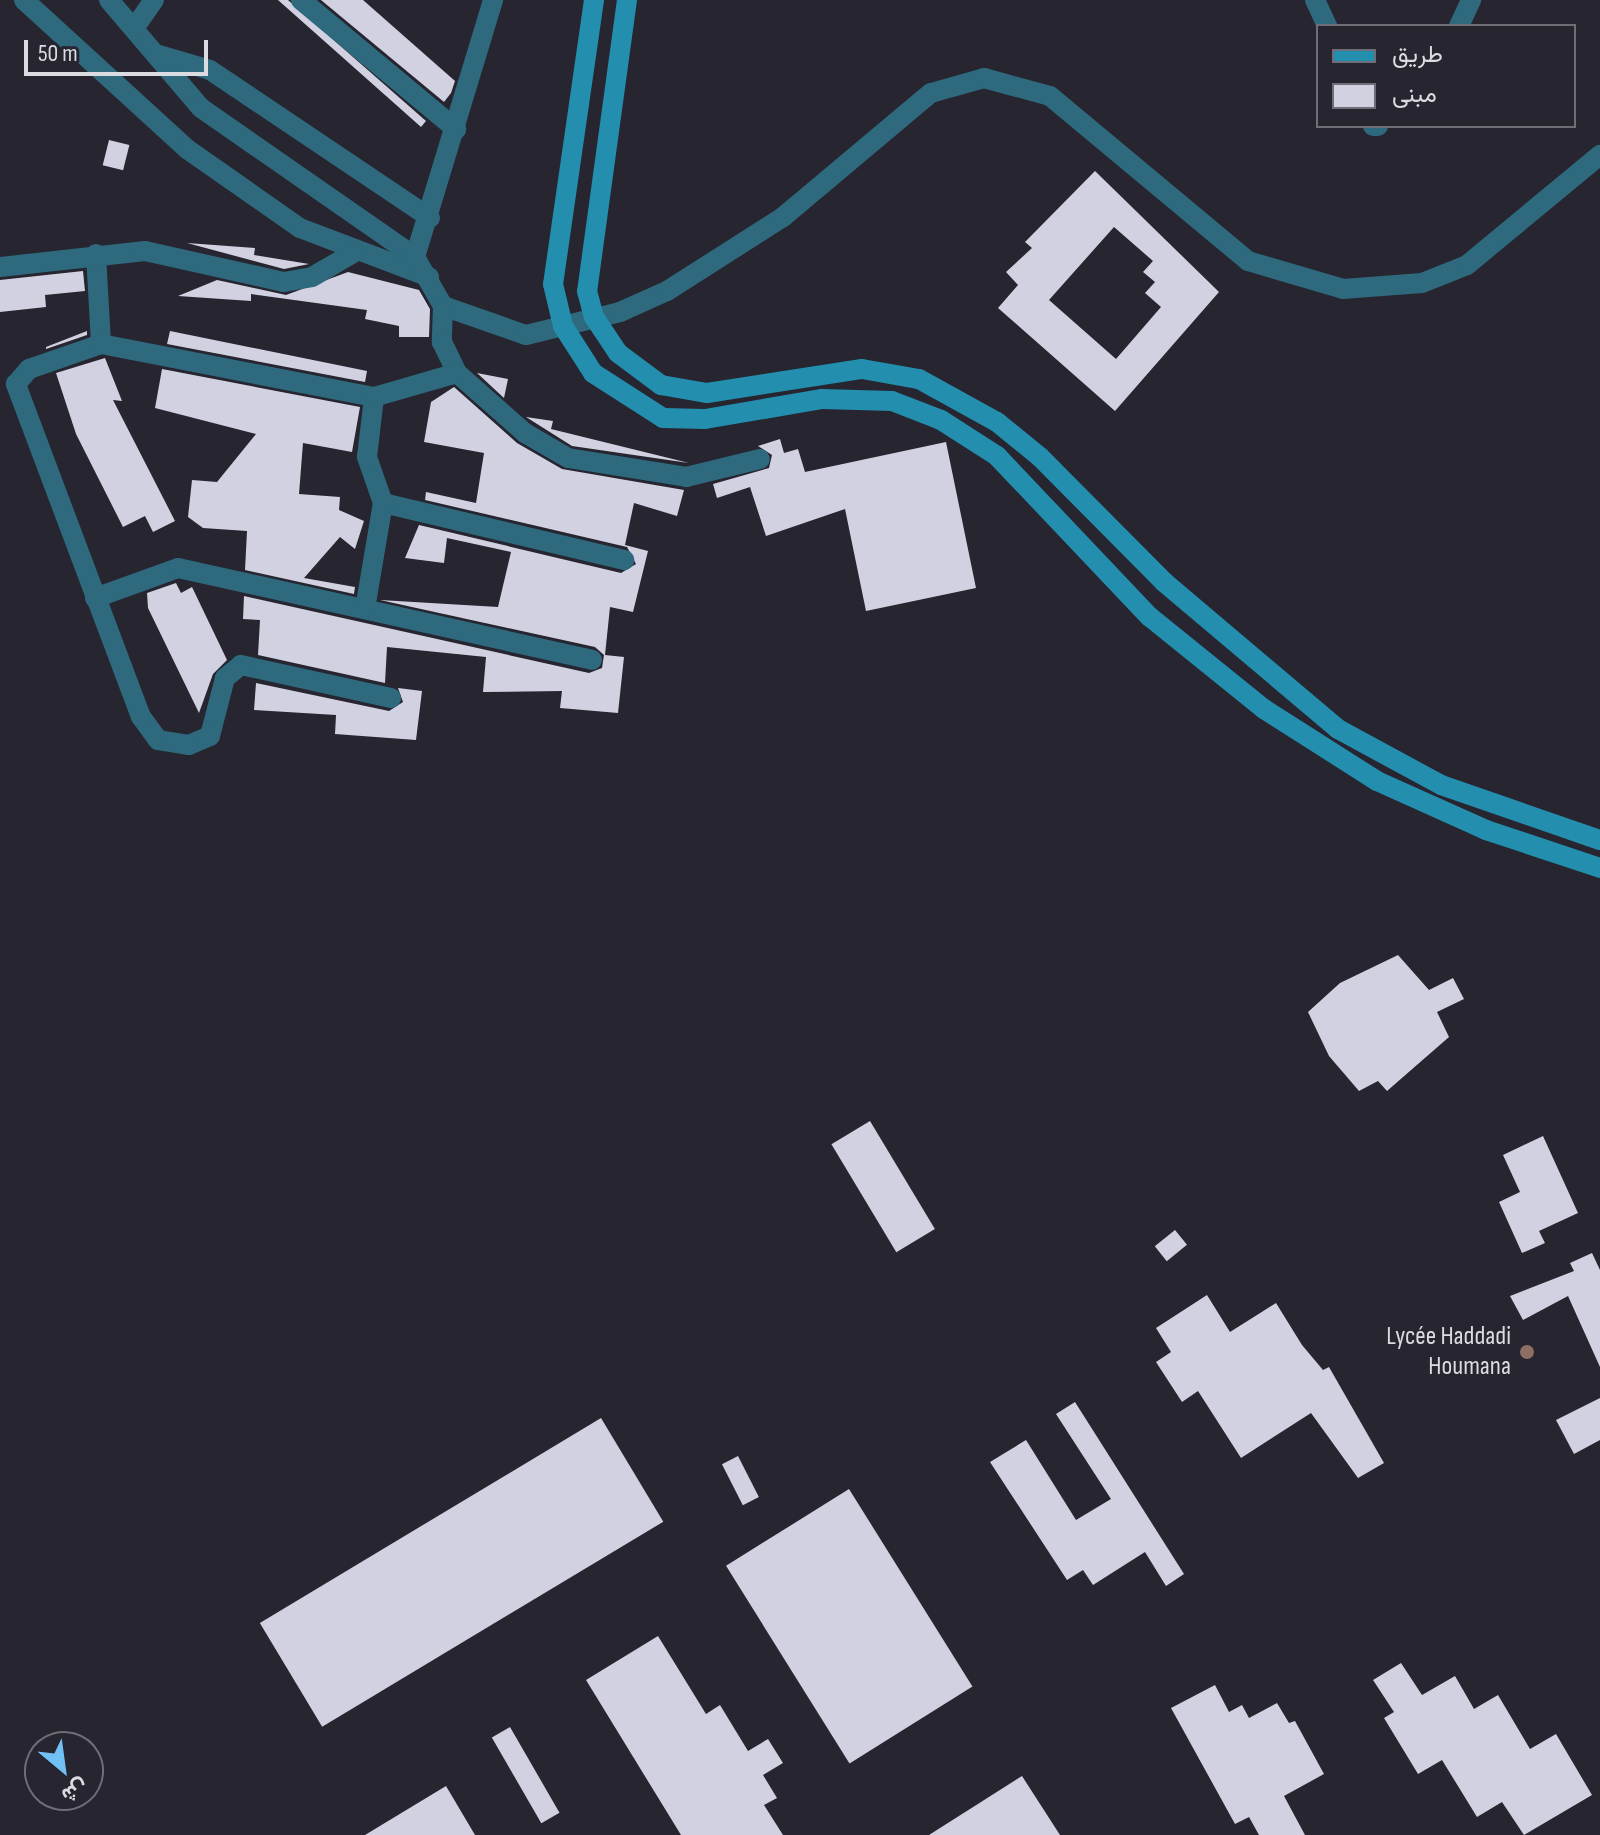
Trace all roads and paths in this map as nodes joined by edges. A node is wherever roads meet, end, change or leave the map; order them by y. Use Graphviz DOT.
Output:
graph roads {
  1 [pos="24,0"];
  2 [pos="109,0"];
  3 [pos="154,0"];
  4 [pos="301,0"];
  5 [pos="594,0"];
  6 [pos="627,0"];
  7 [pos="1315,0"];
  8 [pos="1471,0"];
  9 [pos="487,4"];
  10 [pos="1326,24"];
  11 [pos="1460,24"];
  12 [pos="135,27"];
  13 [pos="156,54"];
  14 [pos="456,129"];
  15 [pos="1600,155"];
  16 [pos="430,218"];
  17 [pos="355,252"];
  18 [pos="96,254"];
  19 [pos="415,257"];
  20 [pos="0,267"];
  21 [pos="429,277"];
  22 [pos="443,306"];
  23 [pos="594,317"];
  24 [pos="563,326"];
  25 [pos="101,344"];
  26 [pos="457,373"];
  27 [pos="374,397"];
  28 [pos="760,459"];
  29 [pos="383,503"];
  30 [pos="624,560"];
  31 [pos="95,598"];
  32 [pos="365,609"];
  33 [pos="592,660"];
  34 [pos="391,698"];
  35 [pos="1600,840"];
  36 [pos="1600,868"];
  1 -- 17 [label="street"];
  2 -- 12 [label="street"];
  3 -- 12 [label="street"];
  4 -- 14 [label="street"];
  5 -- 24 [label="street"];
  6 -- 23 [label="street"];
  7 -- 10 [label="street"];
  8 -- 11 [label="street"];
  9 -- 14 [label="street"];
  12 -- 13 [label="street"];
  13 -- 16 [label="street"];
  13 -- 19 [label="street"];
  14 -- 16 [label="street"];
  15 -- 23 [label="street"];
  16 -- 19 [label="street"];
  17 -- 18 [label="street"];
  17 -- 21 [label="street"];
  18 -- 20 [label="street"];
  18 -- 25 [label="street"];
  19 -- 21 [label="street"];
  21 -- 22 [label="street"];
  22 -- 24 [label="street"];
  22 -- 26 [label="street"];
  23 -- 24 [label="street"];
  23 -- 35 [label="street"];
  24 -- 36 [label="street"];
  25 -- 27 [label="street"];
  25 -- 31 [label="street"];
  26 -- 27 [label="street"];
  26 -- 28 [label="street"];
  27 -- 29 [label="street"];
  29 -- 30 [label="street"];
  29 -- 32 [label="street"];
  31 -- 32 [label="street"];
  31 -- 34 [label="street"];
  32 -- 33 [label="street"];
}
